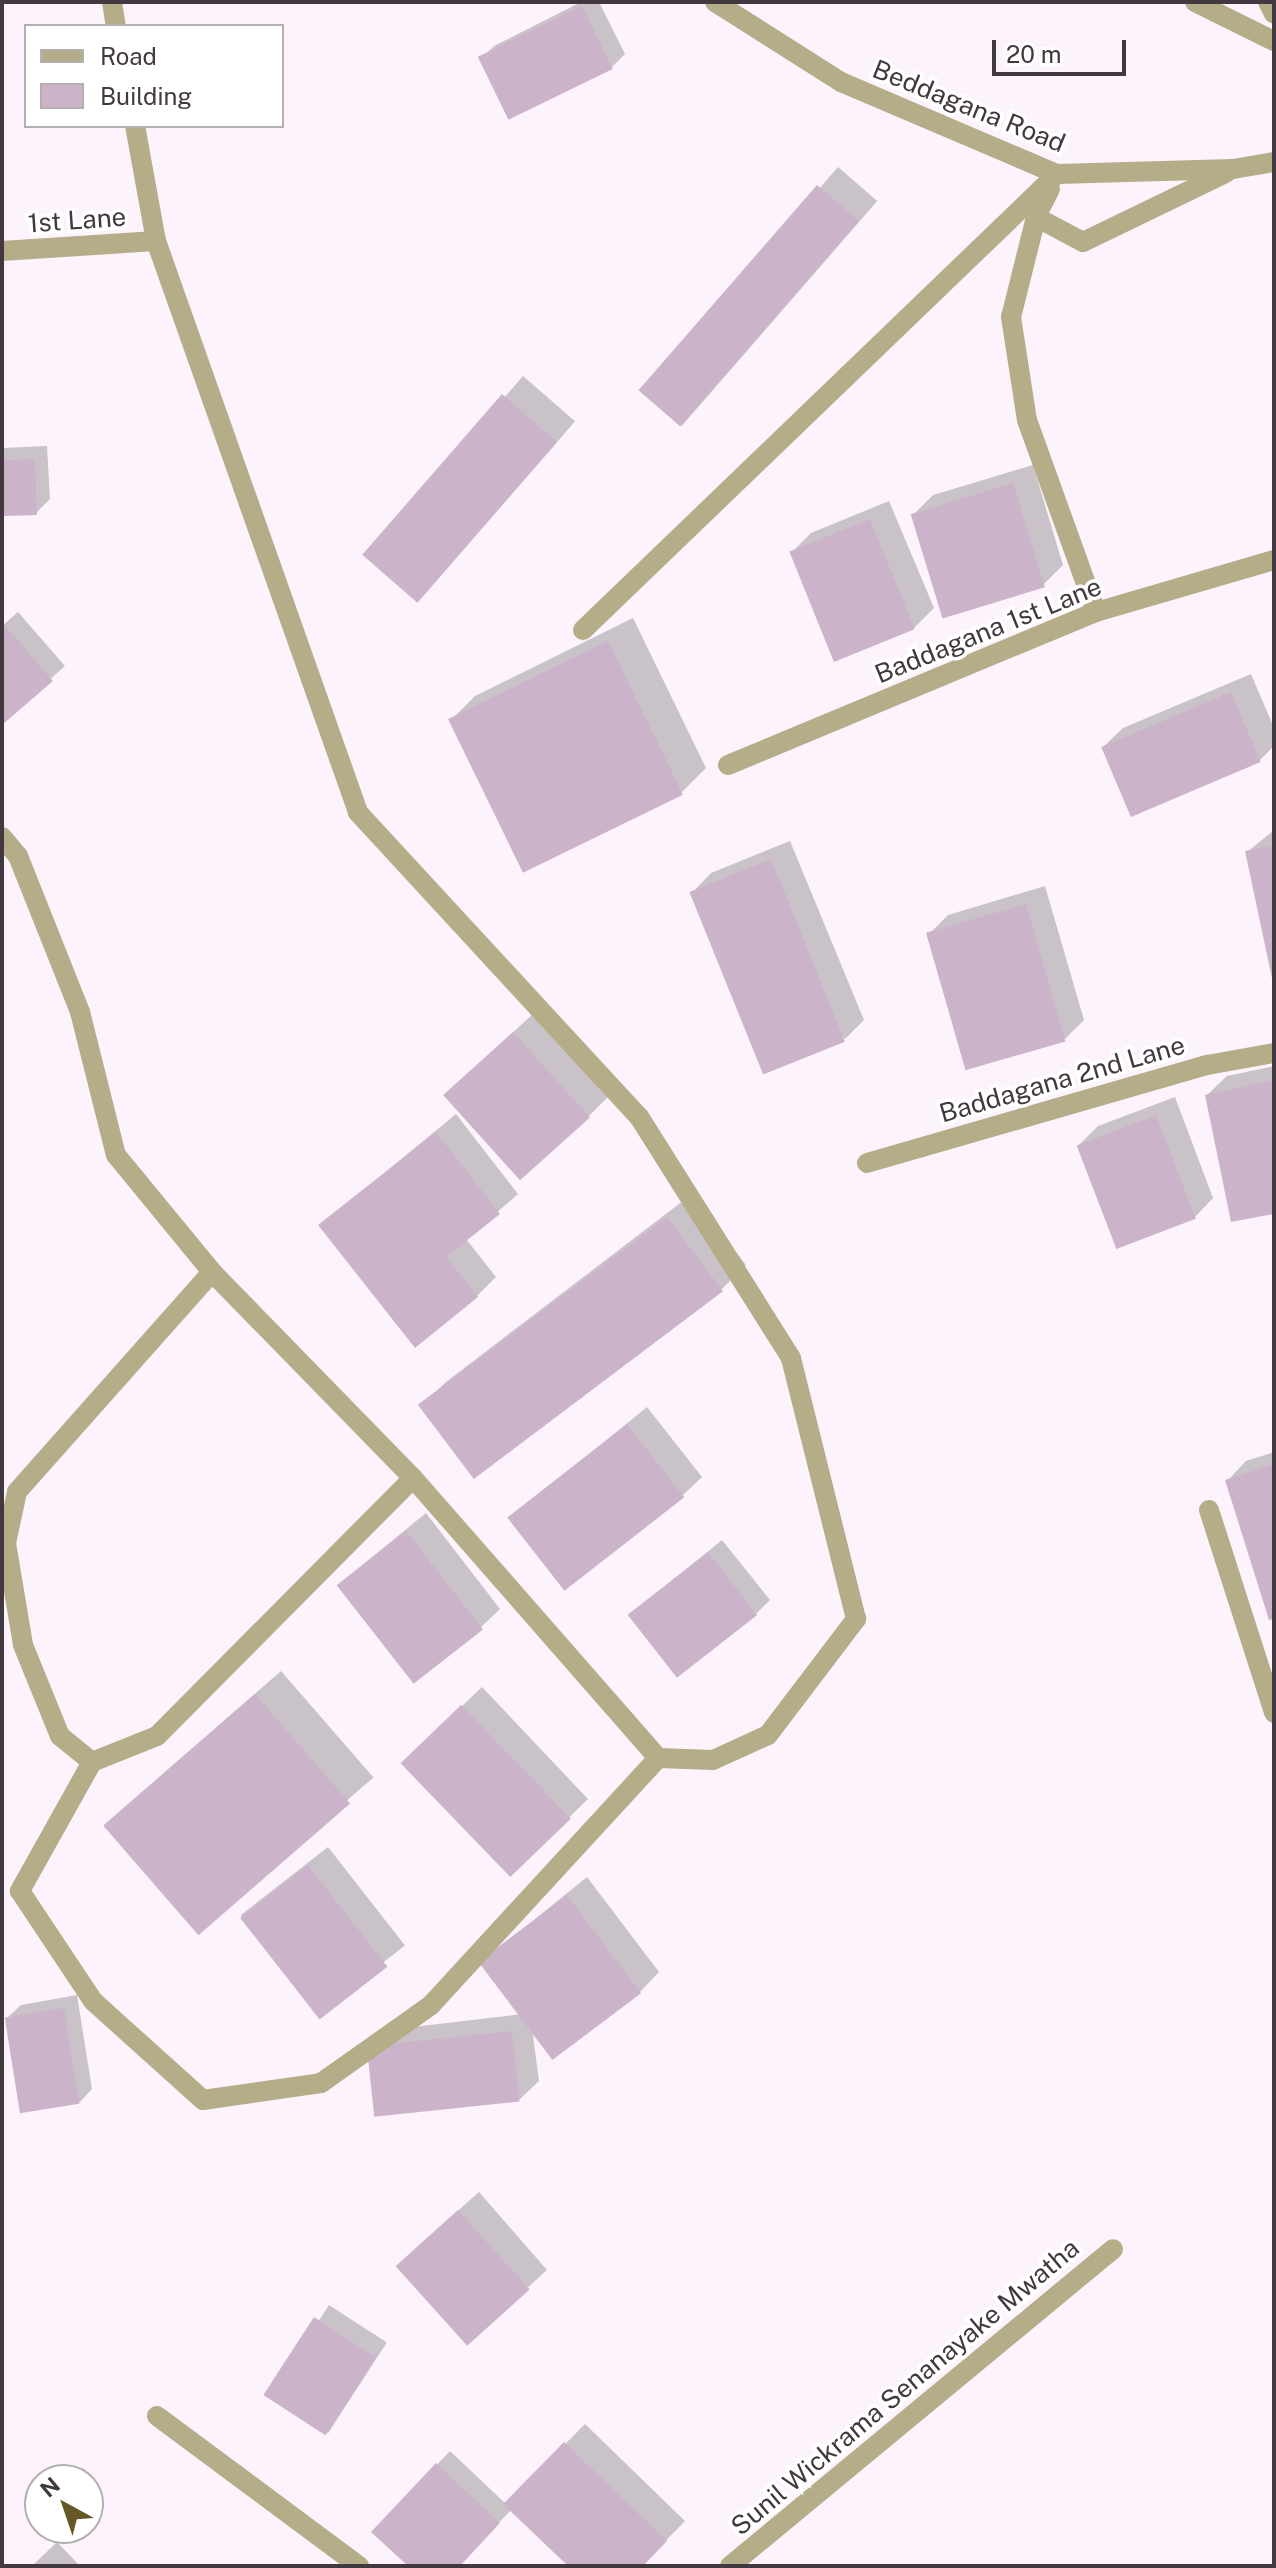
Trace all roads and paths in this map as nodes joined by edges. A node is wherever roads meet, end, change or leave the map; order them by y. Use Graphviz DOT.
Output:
graph roads {
  1 [pos="112,2"];
  2 [pos="715,2"];
  3 [pos="1195,2"];
  4 [pos="1268,2"];
  5 [pos="1274,14"];
  6 [pos="116,24"];
  7 [pos="1274,41"];
  8 [pos="135,128"];
  9 [pos="1274,162"];
  10 [pos="1233,169"];
  11 [pos="1057,174"];
  12 [pos="1036,217"];
  13 [pos="156,241"];
  14 [pos="2,251"];
  15 [pos="1274,560"];
  16 [pos="1096,612"];
  17 [pos="583,630"];
  18 [pos="728,765"];
  19 [pos="2,837"];
  20 [pos="1274,1053"];
  21 [pos="867,1163"];
  22 [pos="212,1272"];
  23 [pos="413,1478"];
  24 [pos="1209,1510"];
  25 [pos="1274,1713"];
  26 [pos="658,1758"];
  27 [pos="92,1762"];
  28 [pos="1113,2249"];
  29 [pos="157,2416"];
  30 [pos="359,2566"];
  31 [pos="730,2566"];
  1 -- 6 [label="street"];
  2 -- 11 [label="street, Beddagana Road"];
  3 -- 7 [label="street"];
  4 -- 5 [label="street"];
  8 -- 13 [label="street"];
  9 -- 10 [label="street, Beddagana Road"];
  10 -- 11 [label="street, Beddagana Road"];
  10 -- 12 [label="street"];
  11 -- 12 [label="street"];
  11 -- 17 [label="street"];
  12 -- 16 [label="street"];
  13 -- 14 [label="street, 1st Lane"];
  13 -- 26 [label="street"];
  15 -- 16 [label="street, Baddagana 1st Lane"];
  16 -- 18 [label="street, Baddagana 1st Lane"];
  19 -- 22 [label="street"];
  20 -- 21 [label="street, Baddagana 2nd Lane"];
  22 -- 23 [label="street"];
  22 -- 27 [label="street"];
  23 -- 26 [label="street"];
  23 -- 27 [label="street"];
  24 -- 25 [label="street"];
  26 -- 27 [label="street"];
  28 -- 31 [label="street, Sunil Wickrama Senanayake Mwatha"];
  29 -- 30 [label="street"];
}
